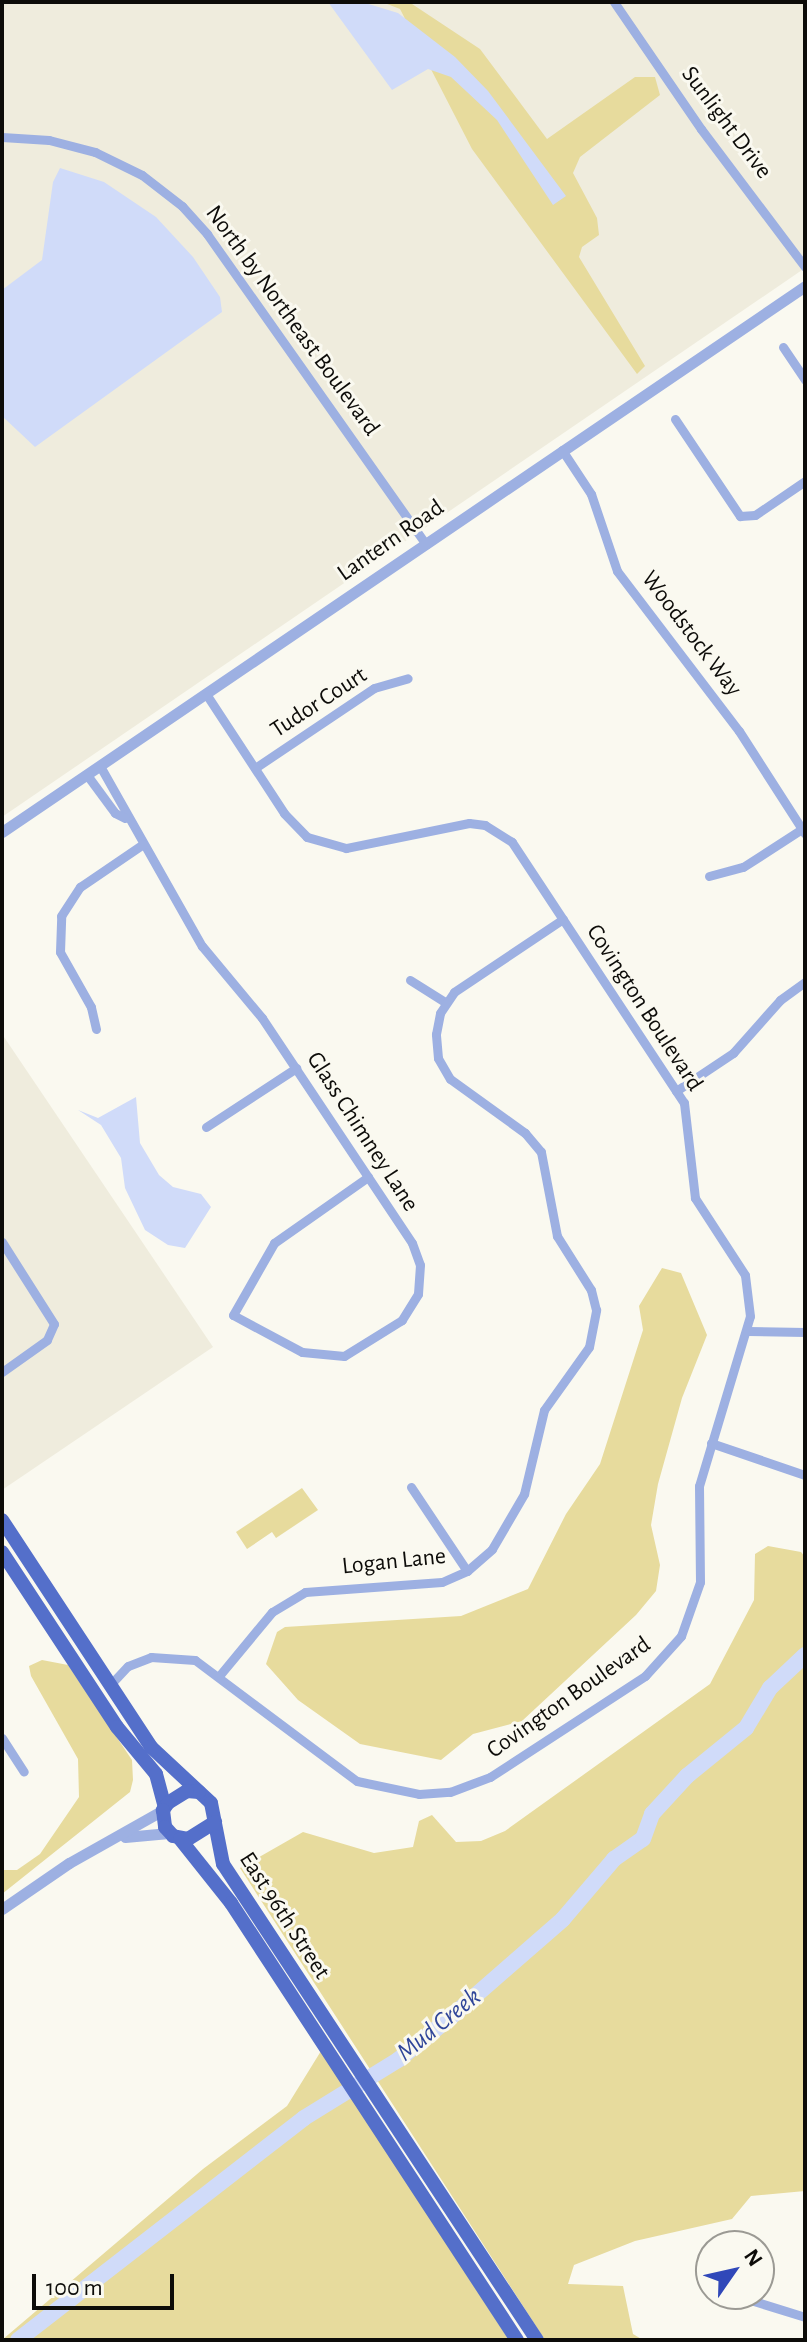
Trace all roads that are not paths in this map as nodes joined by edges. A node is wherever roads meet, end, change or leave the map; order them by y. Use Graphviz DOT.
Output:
graph roads {
  1 [pos="614,2"];
  2 [pos="2,137"];
  3 [pos="805,267"];
  4 [pos="805,286"];
  5 [pos="783,347"];
  6 [pos="805,380"];
  7 [pos="675,419"];
  8 [pos="562,450"];
  9 [pos="805,481"];
  10 [pos="426,544"];
  11 [pos="408,678"];
  12 [pos="206,694"];
  13 [pos="100,766"];
  14 [pos="255,768"];
  15 [pos="87,775"];
  16 [pos="125,818"];
  17 [pos="2,832"];
  18 [pos="803,832"];
  19 [pos="143,844"];
  20 [pos="709,876"];
  21 [pos="563,919"];
  22 [pos="410,980"];
  23 [pos="805,982"];
  24 [pos="445,1002"];
  25 [pos="96,1029"];
  26 [pos="296,1068"];
  27 [pos="676,1091"];
  28 [pos="206,1127"];
  29 [pos="368,1177"];
  30 [pos="2,1242"];
  31 [pos="748,1331"];
  32 [pos="805,1332"];
  33 [pos="2,1372"];
  34 [pos="711,1443"];
  35 [pos="805,1475"];
  36 [pos="411,1487"];
  37 [pos="2,1520"];
  38 [pos="2,1552"];
  39 [pos="467,1571"];
  40 [pos="51,1627"];
  41 [pos="101,1672"];
  42 [pos="121,1673"];
  43 [pos="219,1676"];
  44 [pos="110,1685"];
  45 [pos="2,1738"];
  46 [pos="24,1772"];
  47 [pos="199,1792"];
  48 [pos="164,1808"];
  49 [pos="215,1822"];
  50 [pos="174,1836"];
  51 [pos="116,1839"];
  52 [pos="2,1909"];
  53 [pos="339,2054"];
  54 [pos="376,2110"];
  55 [pos="775,2308"];
  56 [pos="805,2317"];
  57 [pos="517,2340"];
  58 [pos="537,2340"];
  1 -- 3 [label="street, Sunlight Drive"];
  2 -- 10 [label="street, North by Northeast Boulevard"];
  4 -- 8 [label="street, Lantern Road"];
  5 -- 6 [label="street"];
  7 -- 9 [label="street"];
  8 -- 10 [label="street, Lantern Road"];
  8 -- 18 [label="street, Woodstock Way"];
  10 -- 12 [label="street, Lantern Road"];
  11 -- 14 [label="street, Tudor Court"];
  12 -- 13 [label="street, Lantern Road"];
  12 -- 14 [label="street, Covington Boulevard"];
  13 -- 15 [label="street, Lantern Road"];
  13 -- 16 [label="street, Glass Chimney Lane"];
  14 -- 21 [label="street, Covington Boulevard"];
  15 -- 16 [label="street, Glass Chimney Lane"];
  15 -- 17 [label="street, Lantern Road"];
  16 -- 19 [label="street, Glass Chimney Lane"];
  18 -- 20 [label="street"];
  19 -- 25 [label="street"];
  19 -- 26 [label="street, Glass Chimney Lane"];
  21 -- 24 [label="street"];
  21 -- 27 [label="street, Covington Boulevard"];
  22 -- 24 [label="street"];
  23 -- 27 [label="street"];
  24 -- 39 [label="street, Logan Lane"];
  26 -- 28 [label="street"];
  26 -- 29 [label="street, Glass Chimney Lane"];
  27 -- 31 [label="street, Covington Boulevard"];
  29 -- 29 [label="street, Glass Chimney Lane"];
  30 -- 33 [label="street"];
  31 -- 32 [label="street"];
  31 -- 34 [label="street, Covington Boulevard"];
  34 -- 35 [label="street"];
  34 -- 43 [label="street, Covington Boulevard"];
  36 -- 39 [label="street"];
  37 -- 41 [label="main road, East 96th Street"];
  38 -- 40 [label="main road, East 96th Street"];
  39 -- 43 [label="street, Logan Lane"];
  40 -- 44 [label="main road"];
  40 -- 48 [label="main road, East 96th Street"];
  41 -- 42 [label="street, Covington Boulevard"];
  41 -- 44 [label="main road, East 96th Street"];
  42 -- 43 [label="street, Covington Boulevard"];
  42 -- 44 [label="street, Covington Boulevard"];
  44 -- 47 [label="main road, East 96th Street"];
  45 -- 46 [label="street"];
  47 -- 48 [label="main road"];
  47 -- 49 [label="main road, East 96th Street"];
  48 -- 50 [label="main road, East 96th Street"];
  48 -- 51 [label="street"];
  49 -- 50 [label="main road"];
  49 -- 53 [label="main road, East 96th Street"];
  50 -- 51 [label="street"];
  50 -- 53 [label="main road, East 96th Street"];
  51 -- 52 [label="street"];
  53 -- 54 [label="main road, East 96th Street"];
  54 -- 57 [label="main road, East 96th Street"];
  54 -- 58 [label="main road, East 96th Street"];
  55 -- 56 [label="street"];
}
